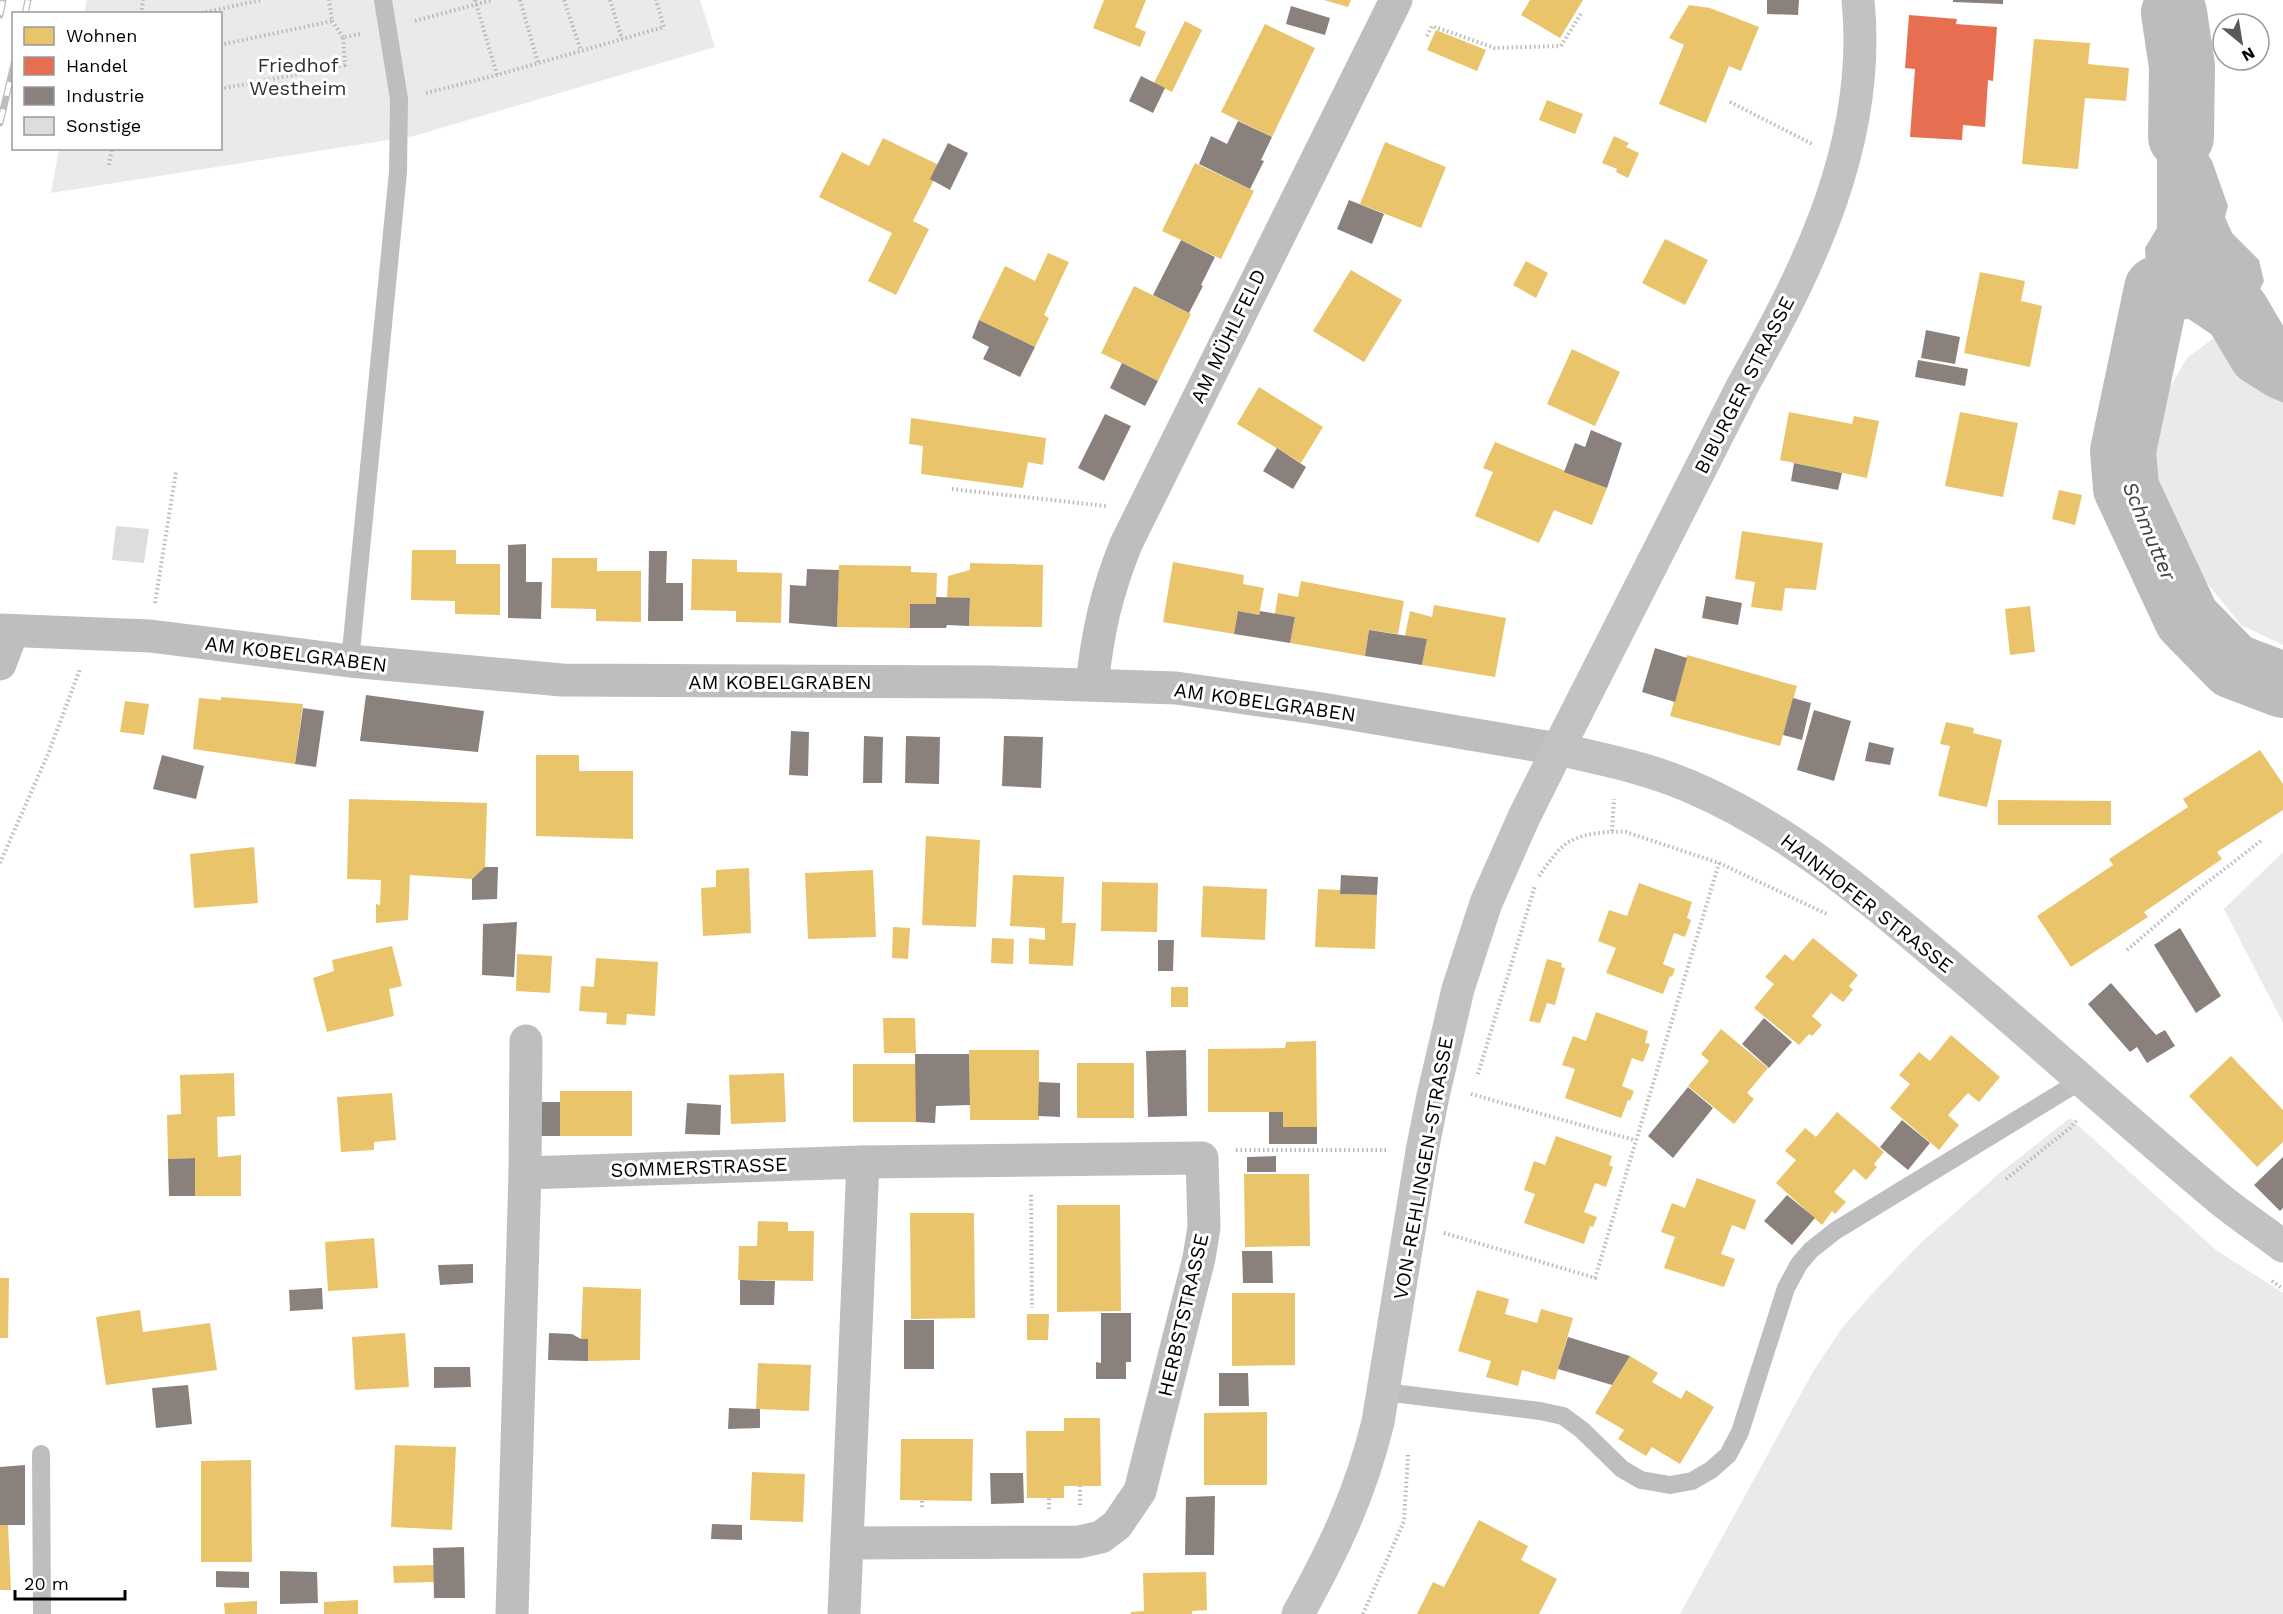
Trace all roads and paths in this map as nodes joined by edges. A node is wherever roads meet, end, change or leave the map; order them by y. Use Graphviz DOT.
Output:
graph roads {
  1 [pos="261,0"];
  2 [pos="329,0"];
  3 [pos="383,0"];
  4 [pos="492,0"];
  5 [pos="520,0"];
  6 [pos="564,0"];
  7 [pos="610,0"];
  8 [pos="656,0"];
  9 [pos="1396,0"];
  10 [pos="1858,0"];
  11 [pos="475,2"];
  12 [pos="206,12"];
  13 [pos="1582,12"];
  14 [pos="332,21"];
  15 [pos="388,29"];
  16 [pos="1427,36"];
  17 [pos="343,37"];
  18 [pos="622,39"];
  19 [pos="222,45"];
  20 [pos="581,51"];
  21 [pos="538,63"];
  22 [pos="497,75"];
  23 [pos="222,89"];
  24 [pos="399,99"];
  25 [pos="1730,102"];
  26 [pos="112,150"];
  27 [pos="1844,160"];
  28 [pos="109,165"];
  29 [pos="176,472"];
  30 [pos="952,489"];
  31 [pos="1143,510"];
  32 [pos="6,631"];
  33 [pos="92,634"];
  34 [pos="150,636"];
  35 [pos="350,661"];
  36 [pos="0,664"];
  37 [pos="1092,684"];
  38 [pos="1558,749"];
  39 [pos="2262,840"];
  40 [pos="0,863"];
  41 [pos="1719,863"];
  42 [pos="1833,917"];
  43 [pos="2127,950"];
  44 [pos="526,1041"];
  45 [pos="1475,1082"];
  46 [pos="2069,1087"];
  47 [pos="1468,1103"];
  48 [pos="1634,1140"];
  49 [pos="1363,1150"];
  50 [pos="1202,1158"];
  51 [pos="1030,1160"];
  52 [pos="863,1162"];
  53 [pos="525,1173"];
  54 [pos="2006,1179"];
  55 [pos="1434,1230"];
  56 [pos="2283,1246"];
  57 [pos="2265,1276"];
  58 [pos="2283,1289"];
  59 [pos="1032,1308"];
  60 [pos="1384,1392"];
  61 [pos="1409,1452"];
  62 [pos="41,1454"];
  63 [pos="847,1543"];
  64 [pos="42,1614"];
  65 [pos="512,1614"];
  66 [pos="844,1614"];
  67 [pos="1298,1614"];
  68 [pos="1363,1614"];
  1 -- 12 [label="path"];
  2 -- 14 [label="path"];
  3 -- 15 [label="lane"];
  4 -- 11 [label="path"];
  5 -- 21 [label="path"];
  6 -- 20 [label="path"];
  7 -- 18 [label="path"];
  8 -- 18 [label="path"];
  9 -- 31 [label="street, AM MÜHLFELD"];
  10 -- 27 [label="street, BIBURGER STRASSE"];
  11 -- 15 [label="path"];
  11 -- 22 [label="path"];
  13 -- 16 [label="path"];
  14 -- 17 [label="path"];
  14 -- 19 [label="path"];
  15 -- 17 [label="path"];
  15 -- 24 [label="lane"];
  17 -- 23 [label="path"];
  18 -- 20 [label="path"];
  20 -- 21 [label="path"];
  21 -- 22 [label="path"];
  22 -- 24 [label="path"];
  24 -- 35 [label="lane"];
  25 -- 27 [label="path"];
  26 -- 28 [label="path"];
  27 -- 38 [label="street, BIBURGER STRASSE"];
  29 -- 34 [label="path"];
  30 -- 31 [label="path"];
  31 -- 37 [label="street, AM MÜHLFELD"];
  32 -- 33 [label="street, AM KOBELGRABEN"];
  32 -- 36 [label="street"];
  33 -- 34 [label="street, AM KOBELGRABEN"];
  33 -- 40 [label="path"];
  34 -- 35 [label="street, AM KOBELGRABEN"];
  35 -- 37 [label="street, AM KOBELGRABEN"];
  37 -- 38 [label="street, AM KOBELGRABEN"];
  38 -- 46 [label="street, HAINHOFER STRASSE"];
  38 -- 60 [label="street, VON-REHLINGEN-STRASSE"];
  39 -- 43 [label="path"];
  41 -- 42 [label="path"];
  41 -- 45 [label="path"];
  41 -- 48 [label="path"];
  44 -- 53 [label="street"];
  46 -- 54 [label="path"];
  46 -- 56 [label="street, HAINHOFER STRASSE"];
  46 -- 60 [label="lane"];
  47 -- 48 [label="path"];
  48 -- 55 [label="path"];
  49 -- 50 [label="path"];
  50 -- 51 [label="street"];
  50 -- 63 [label="street, HERBSTSTRASSE"];
  51 -- 52 [label="street"];
  51 -- 59 [label="path"];
  52 -- 53 [label="street, SOMMERSTRASSE"];
  52 -- 63 [label="street"];
  53 -- 65 [label="street"];
  57 -- 58 [label="path"];
  60 -- 67 [label="street, VON-REHLINGEN-STRASSE"];
  61 -- 68 [label="path"];
  62 -- 64 [label="lane"];
  63 -- 66 [label="street"];
}
